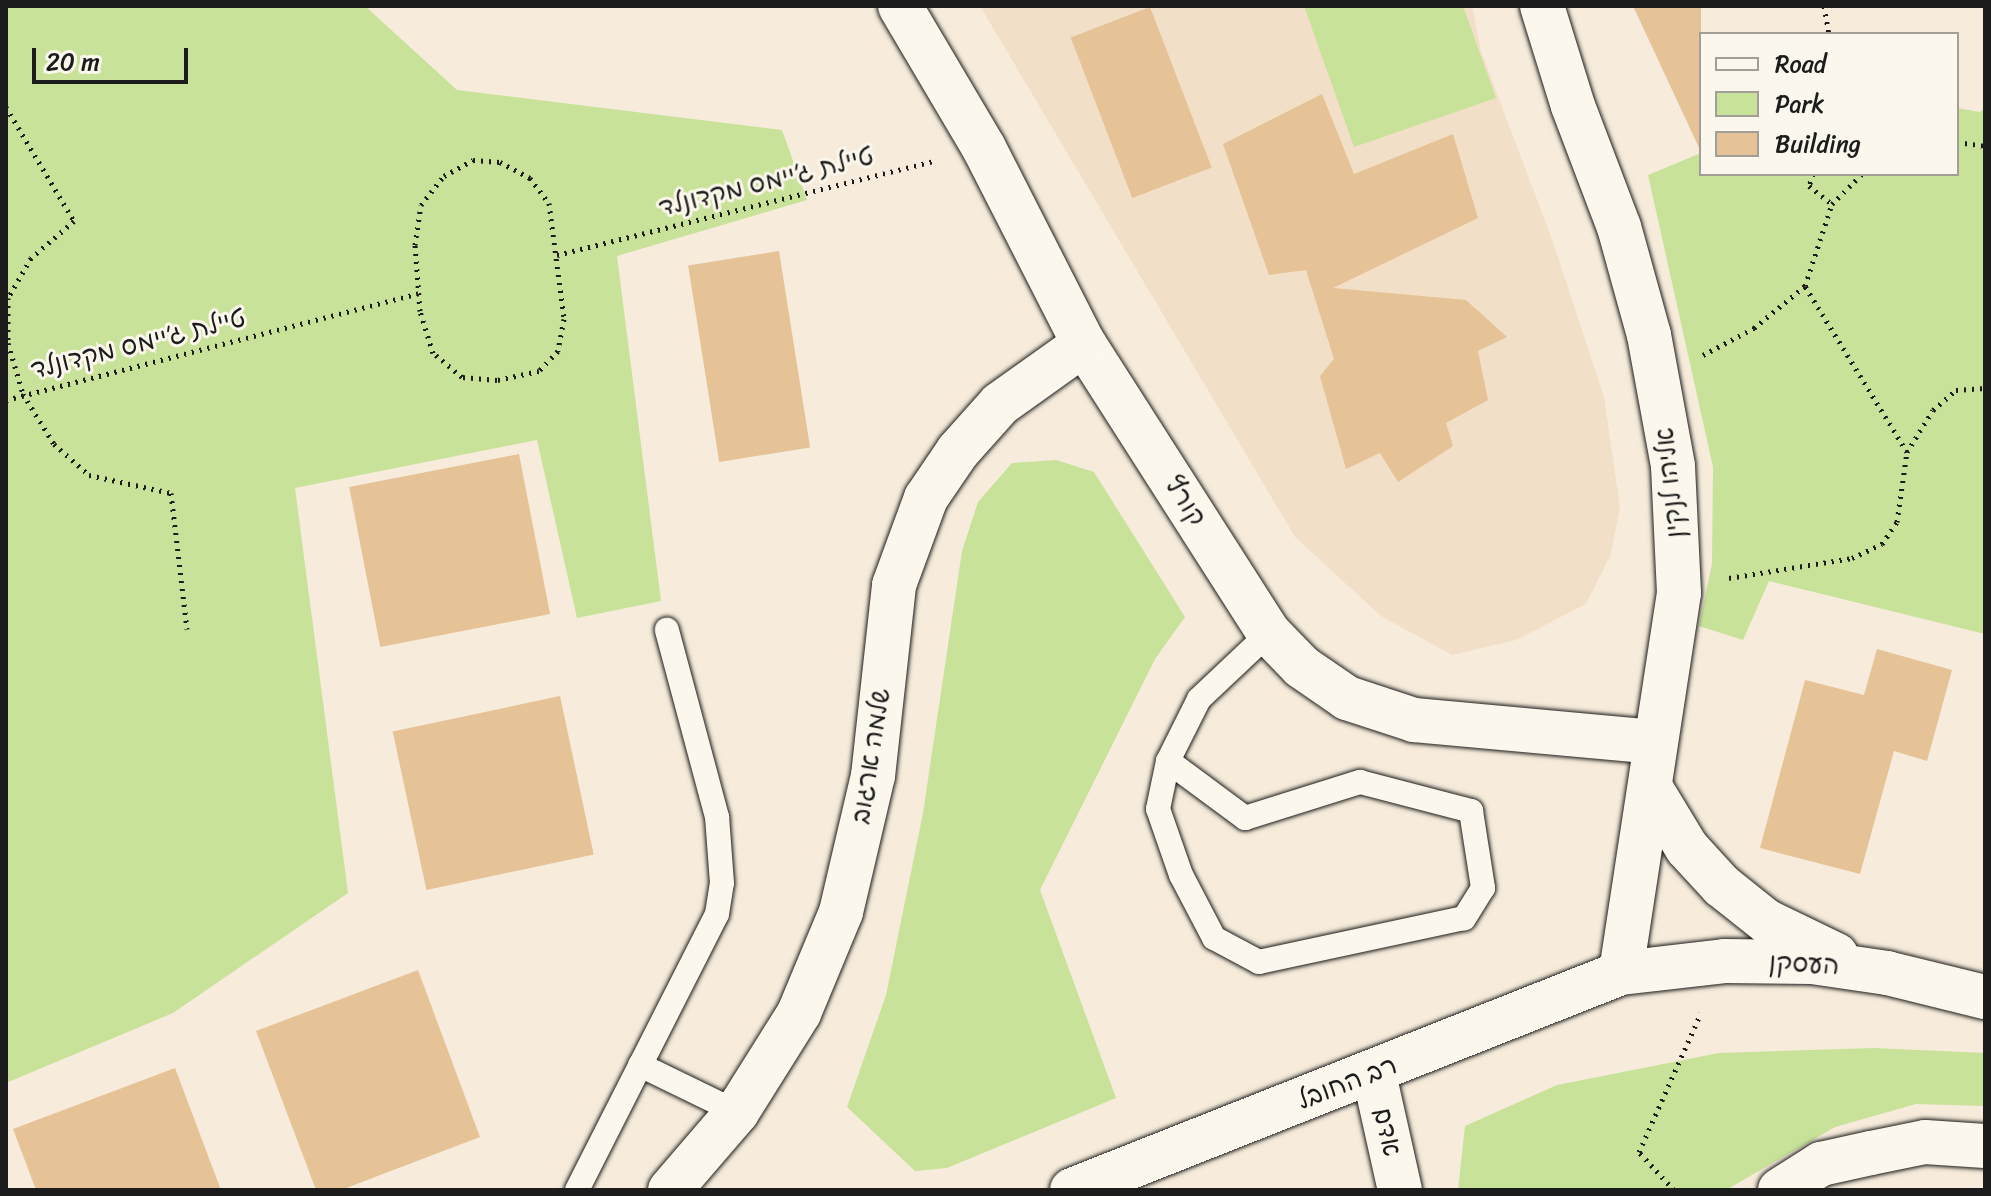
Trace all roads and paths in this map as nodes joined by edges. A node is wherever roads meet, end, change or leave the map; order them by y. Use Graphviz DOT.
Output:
graph roads {
  1 [pos="900,6"];
  2 [pos="1542,6"];
  3 [pos="1824,6"];
  4 [pos="1829,32"];
  5 [pos="6,107"];
  6 [pos="1959,142"];
  7 [pos="1985,146"];
  8 [pos="984,148"];
  9 [pos="1812,176"];
  10 [pos="1860,176"];
  11 [pos="1832,204"];
  12 [pos="557,255"];
  13 [pos="1805,286"];
  14 [pos="419,293"];
  15 [pos="1084,344"];
  16 [pos="1657,381"];
  17 [pos="1985,388"];
  18 [pos="23,394"];
  19 [pos="6,400"];
  20 [pos="1907,452"];
  21 [pos="1679,593"];
  22 [pos="187,629"];
  23 [pos="667,630"];
  24 [pos="1269,633"];
  25 [pos="1654,742"];
  26 [pos="1168,761"];
  27 [pos="1650,787"];
  28 [pos="1724,961"];
  29 [pos="1621,973"];
  30 [pos="1887,973"];
  31 [pos="1985,997"];
  32 [pos="640,1065"];
  33 [pos="1374,1074"];
  34 [pos="737,1112"];
  35 [pos="1985,1146"];
  36 [pos="577,1190"];
  37 [pos="670,1190"];
  38 [pos="1072,1190"];
  39 [pos="1400,1190"];
  40 [pos="1674,1190"];
  41 [pos="1780,1190"];
  1 -- 8 [label="street, קורץ"];
  2 -- 16 [label="street, אליהו לנקין"];
  3 -- 4 [label="path"];
  5 -- 18 [label="path"];
  6 -- 7 [label="path"];
  8 -- 12 [label="path, טיילת ג׳יימס מקדונלד"];
  8 -- 15 [label="street, קורץ"];
  9 -- 11 [label="path"];
  10 -- 11 [label="path"];
  11 -- 13 [label="path"];
  12 -- 14 [label="path"];
  12 -- 14 [label="path"];
  13 -- 16 [label="path"];
  13 -- 20 [label="path"];
  14 -- 18 [label="path, טיילת ג׳יימס מקדונלד"];
  15 -- 24 [label="street, קורץ"];
  15 -- 34 [label="street, שלמה ארגוב"];
  16 -- 21 [label="street, אליהו לנקין"];
  17 -- 20 [label="path"];
  18 -- 19 [label="path, טיילת ג׳יימס מקדונלד"];
  18 -- 22 [label="path"];
  20 -- 21 [label="path"];
  21 -- 25 [label="street, אליהו לנקין"];
  23 -- 32 [label="lane"];
  24 -- 25 [label="street, קורץ"];
  24 -- 26 [label="lane"];
  25 -- 27 [label="street, אליהו לנקין"];
  26 -- 26 [label="lane"];
  27 -- 29 [label="street, אליהו לנקין"];
  27 -- 30 [label="street"];
  28 -- 29 [label="street, העסקן"];
  28 -- 30 [label="street, העסקן"];
  28 -- 40 [label="path"];
  29 -- 33 [label="street, רב החובל"];
  30 -- 31 [label="street, העסקן"];
  32 -- 34 [label="lane"];
  32 -- 36 [label="lane"];
  33 -- 38 [label="street, רב החובל"];
  33 -- 39 [label="street, אדם"];
  34 -- 37 [label="street, שלמה ארגוב"];
  35 -- 41 [label="street"];
}
